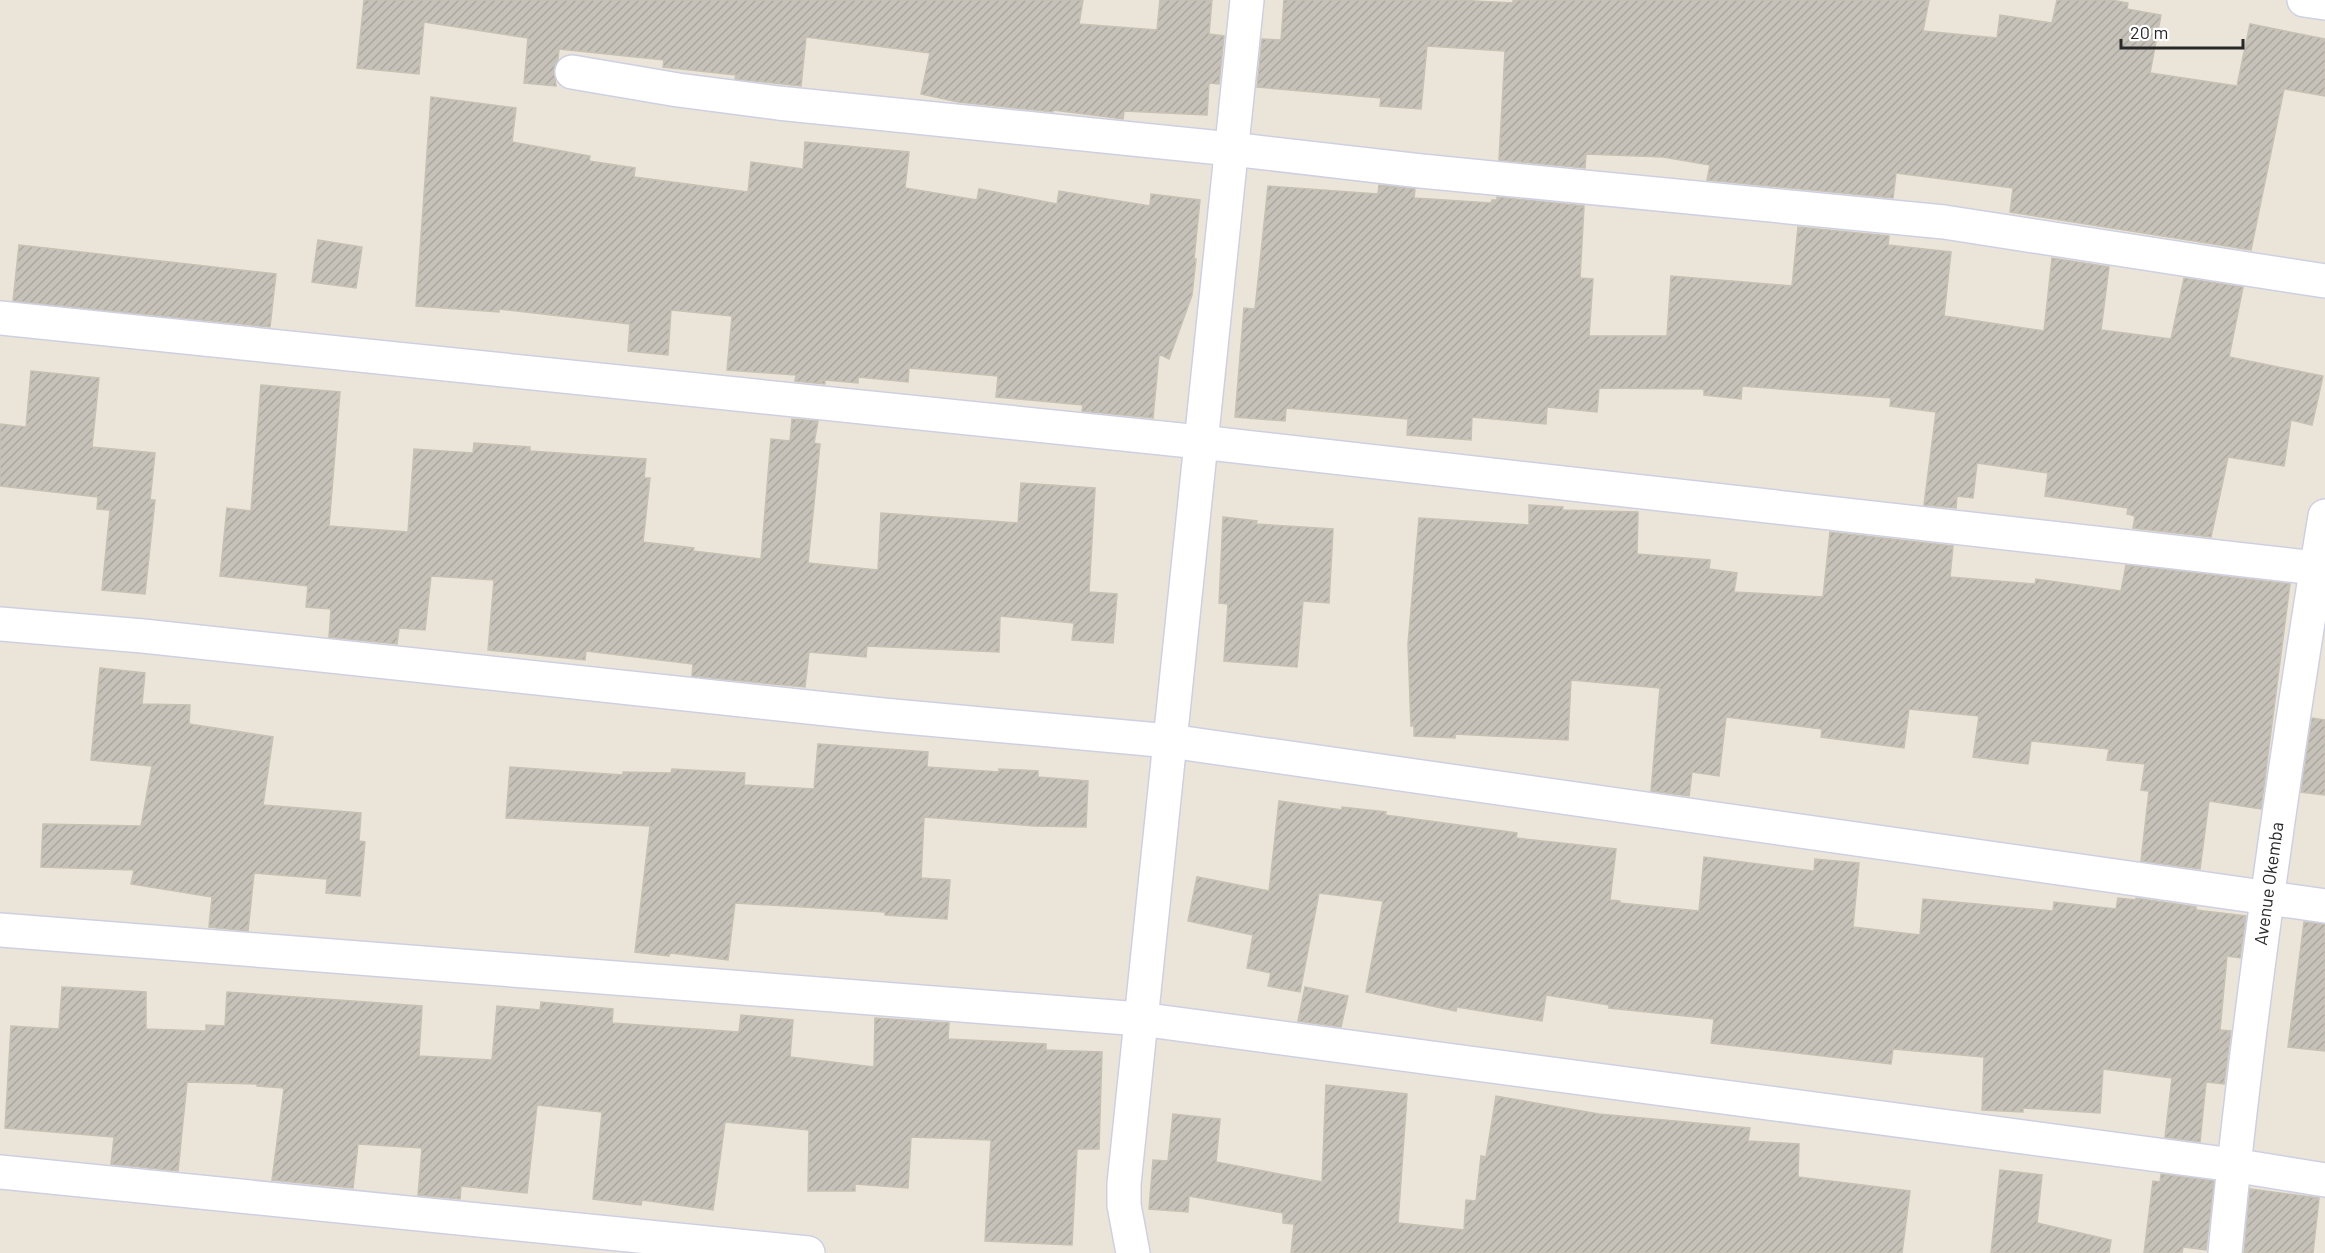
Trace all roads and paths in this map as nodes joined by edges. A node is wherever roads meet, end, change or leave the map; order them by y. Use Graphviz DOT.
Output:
graph roads {
  1 [pos="1246,0"];
  2 [pos="2304,0"];
  3 [pos="2325,3"];
  4 [pos="572,72"];
  5 [pos="1231,149"];
  6 [pos="2325,281"];
  7 [pos="0,318"];
  8 [pos="1200,442"];
  9 [pos="2325,516"];
  10 [pos="2321,568"];
  11 [pos="0,624"];
  12 [pos="1170,741"];
  13 [pos="2268,897"];
  14 [pos="2325,906"];
  15 [pos="0,930"];
  16 [pos="1140,1018"];
  17 [pos="2234,1165"];
  18 [pos="0,1172"];
  19 [pos="2325,1180"];
  20 [pos="808,1253"];
  21 [pos="1133,1253"];
  22 [pos="2225,1253"];
  1 -- 5 [label="street"];
  2 -- 3 [label="street"];
  4 -- 5 [label="street"];
  5 -- 6 [label="street"];
  5 -- 8 [label="street"];
  7 -- 8 [label="street"];
  8 -- 10 [label="street"];
  8 -- 12 [label="street"];
  9 -- 10 [label="street, Avenue Okemba"];
  10 -- 13 [label="street, Avenue Okemba"];
  11 -- 12 [label="street"];
  12 -- 13 [label="street"];
  12 -- 16 [label="street"];
  13 -- 14 [label="street"];
  13 -- 17 [label="street, Avenue Okemba"];
  15 -- 16 [label="street"];
  16 -- 17 [label="street"];
  16 -- 21 [label="street"];
  17 -- 19 [label="street"];
  17 -- 22 [label="street, Avenue Okemba"];
  18 -- 20 [label="street"];
}
